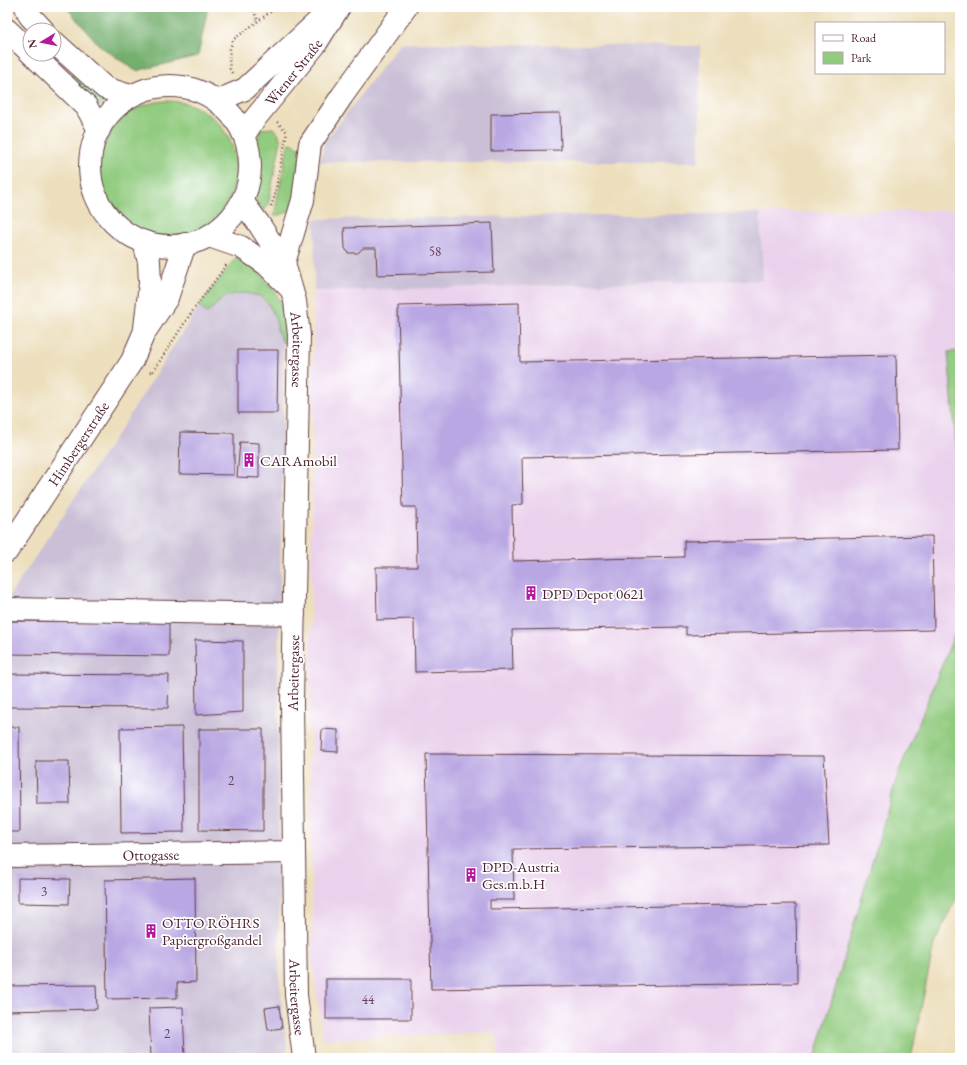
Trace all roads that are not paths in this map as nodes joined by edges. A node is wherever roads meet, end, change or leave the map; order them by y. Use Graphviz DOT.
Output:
graph roads {
  1 [pos="26,7"];
  2 [pos="334,7"];
  3 [pos="339,7"];
  4 [pos="406,7"];
  5 [pos="36,22"];
  6 [pos="7,30"];
  7 [pos="22,44"];
  8 [pos="62,49"];
  9 [pos="40,62"];
  10 [pos="130,96"];
  11 [pos="217,101"];
  12 [pos="99,130"];
  13 [pos="244,135"];
  14 [pos="242,201"];
  15 [pos="209,236"];
  16 [pos="144,242"];
  17 [pos="185,244"];
  18 [pos="284,263"];
  19 [pos="290,288"];
  20 [pos="144,333"];
  21 [pos="7,551"];
  22 [pos="7,609"];
  23 [pos="294,614"];
  24 [pos="294,852"];
  25 [pos="7,856"];
  26 [pos="304,1058"];
  1 -- 5 [label="main road"];
  2 -- 11 [label="main road, Wiener Straße"];
  3 -- 13 [label="main road, Wiener Straße"];
  4 -- 18 [label="main road"];
  6 -- 7 [label="main road"];
  8 -- 10 [label="main road"];
  9 -- 12 [label="main road"];
  10 -- 11 [label="main road"];
  10 -- 12 [label="main road"];
  11 -- 13 [label="main road"];
  12 -- 16 [label="main road"];
  13 -- 14 [label="main road"];
  14 -- 15 [label="main road"];
  14 -- 18 [label="main road, Arbeitergasse"];
  15 -- 17 [label="main road"];
  15 -- 19 [label="main road, Arbeitergasse"];
  16 -- 17 [label="main road"];
  16 -- 20 [label="main road, Himbergerstraße"];
  17 -- 20 [label="main road, Himbergerstraße"];
  18 -- 19 [label="main road, Arbeitergasse"];
  19 -- 23 [label="main road, Arbeitergasse"];
  20 -- 21 [label="main road, Himbergerstraße"];
  22 -- 23 [label="main road"];
  23 -- 24 [label="main road, Arbeitergasse"];
  24 -- 25 [label="main road, Ottogasse"];
  24 -- 26 [label="main road, Arbeitergasse"];
}
